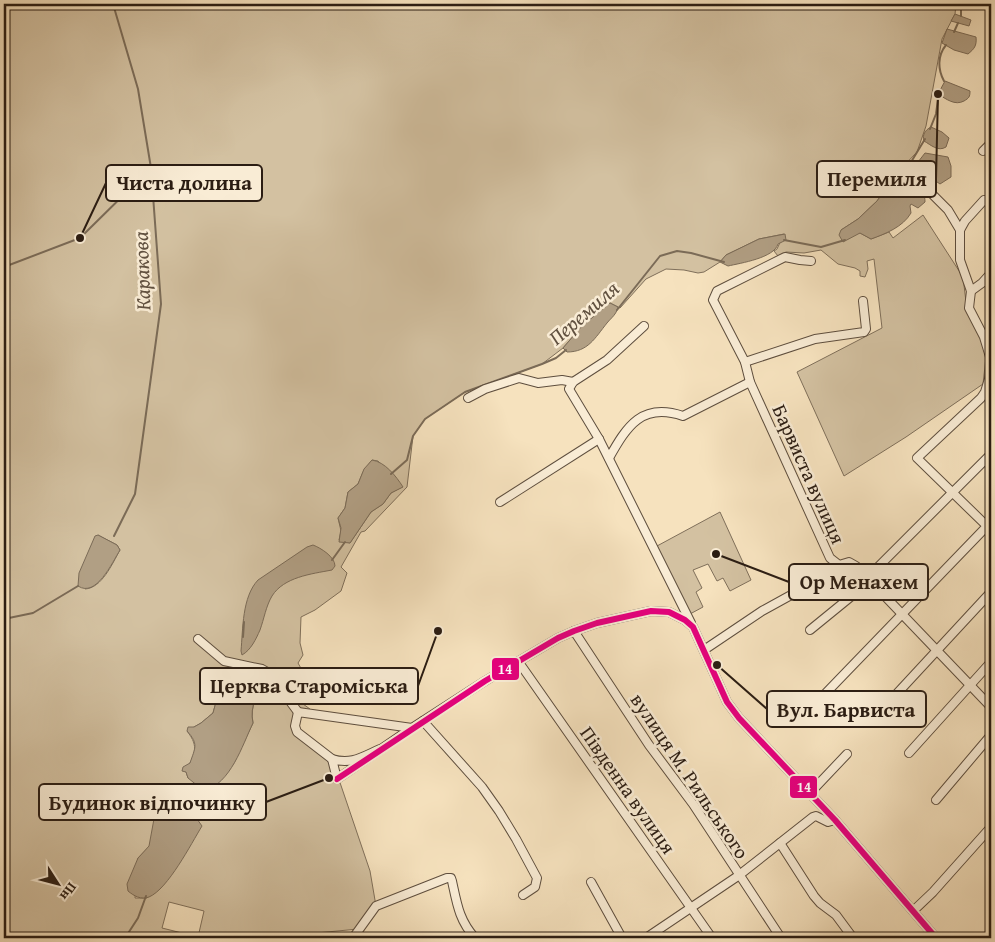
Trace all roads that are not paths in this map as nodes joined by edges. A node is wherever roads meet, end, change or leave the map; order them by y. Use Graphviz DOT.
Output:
graph roads {
  1 [pos="991,143"];
  2 [pos="983,151"];
  3 [pos="929,191"];
  4 [pos="984,200"];
  5 [pos="960,230"];
  6 [pos="810,261"];
  7 [pos="991,273"];
  8 [pos="970,291"];
  9 [pos="863,301"];
  10 [pos="644,326"];
  11 [pos="991,331"];
  12 [pos="984,337"];
  13 [pos="745,362"];
  14 [pos="573,382"];
  15 [pos="750,382"];
  16 [pos="468,398"];
  17 [pos="599,439"];
  18 [pos="991,454"];
  19 [pos="609,458"];
  20 [pos="953,493"];
  21 [pos="500,502"];
  22 [pos="990,526"];
  23 [pos="838,565"];
  24 [pos="868,579"];
  25 [pos="991,592"];
  26 [pos="902,614"];
  27 [pos="693,627"];
  28 [pos="810,630"];
  29 [pos="574,631"];
  30 [pos="198,639"];
  31 [pos="704,650"];
  32 [pos="938,651"];
  33 [pos="518,661"];
  34 [pos="991,662"];
  35 [pos="970,685"];
  36 [pos="824,695"];
  37 [pos="991,707"];
  38 [pos="298,712"];
  39 [pos="878,714"];
  40 [pos="423,721"];
  41 [pos="412,728"];
  42 [pos="991,735"];
  43 [pos="380,749"];
  44 [pos="909,753"];
  45 [pos="846,754"];
  46 [pos="332,759"];
  47 [pos="810,793"];
  48 [pos="936,800"];
  49 [pos="835,820"];
  50 [pos="991,827"];
  51 [pos="780,843"];
  52 [pos="738,876"];
  53 [pos="591,882"];
  54 [pos="523,894"];
  55 [pos="691,908"];
  56 [pos="913,911"];
  57 [pos="353,938"];
  58 [pos="474,938"];
  59 [pos="622,938"];
  60 [pos="646,938"];
  61 [pos="712,938"];
  62 [pos="781,938"];
  63 [pos="854,938"];
  64 [pos="936,938"];
  1 -- 2 [label="street"];
  3 -- 5 [label="street"];
  4 -- 5 [label="street"];
  5 -- 8 [label="street"];
  6 -- 13 [label="street, Барвиста вулиця"];
  7 -- 8 [label="street"];
  8 -- 12 [label="street"];
  9 -- 13 [label="street"];
  10 -- 14 [label="street"];
  11 -- 12 [label="street"];
  12 -- 20 [label="street"];
  13 -- 15 [label="street, Барвиста вулиця"];
  14 -- 16 [label="street"];
  14 -- 17 [label="street"];
  15 -- 19 [label="street"];
  15 -- 23 [label="street, Барвиста вулиця"];
  17 -- 19 [label="street"];
  17 -- 21 [label="street"];
  18 -- 20 [label="street"];
  19 -- 27 [label="street"];
  20 -- 22 [label="street"];
  20 -- 24 [label="street"];
  22 -- 26 [label="street"];
  23 -- 24 [label="street, Барвиста вулиця"];
  23 -- 31 [label="street"];
  24 -- 26 [label="street, Барвиста вулиця"];
  24 -- 28 [label="street"];
  25 -- 32 [label="street"];
  26 -- 32 [label="street, Барвиста вулиця"];
  26 -- 36 [label="street"];
  27 -- 29 [label="street"];
  27 -- 31 [label="street"];
  29 -- 33 [label="street"];
  29 -- 52 [label="street, вулиця М. Рильського"];
  30 -- 38 [label="street"];
  31 -- 47 [label="street"];
  32 -- 35 [label="street, Барвиста вулиця"];
  32 -- 39 [label="street"];
  33 -- 40 [label="street"];
  33 -- 55 [label="street, Південна вулиця"];
  34 -- 35 [label="street"];
  35 -- 37 [label="street, Барвиста вулиця"];
  35 -- 44 [label="street"];
  38 -- 41 [label="street"];
  38 -- 46 [label="street"];
  40 -- 41 [label="street"];
  40 -- 54 [label="street"];
  41 -- 43 [label="street"];
  42 -- 48 [label="street"];
  43 -- 46 [label="street"];
  43 -- 46 [label="street"];
  45 -- 47 [label="street"];
  47 -- 49 [label="street"];
  49 -- 51 [label="street"];
  49 -- 56 [label="street"];
  50 -- 56 [label="street"];
  51 -- 52 [label="street"];
  51 -- 63 [label="street"];
  52 -- 55 [label="street"];
  52 -- 62 [label="street, вулиця М. Рильського"];
  53 -- 59 [label="street"];
  55 -- 60 [label="street"];
  55 -- 61 [label="street, Південна вулиця"];
  56 -- 64 [label="street"];
  57 -- 58 [label="street"];
}
